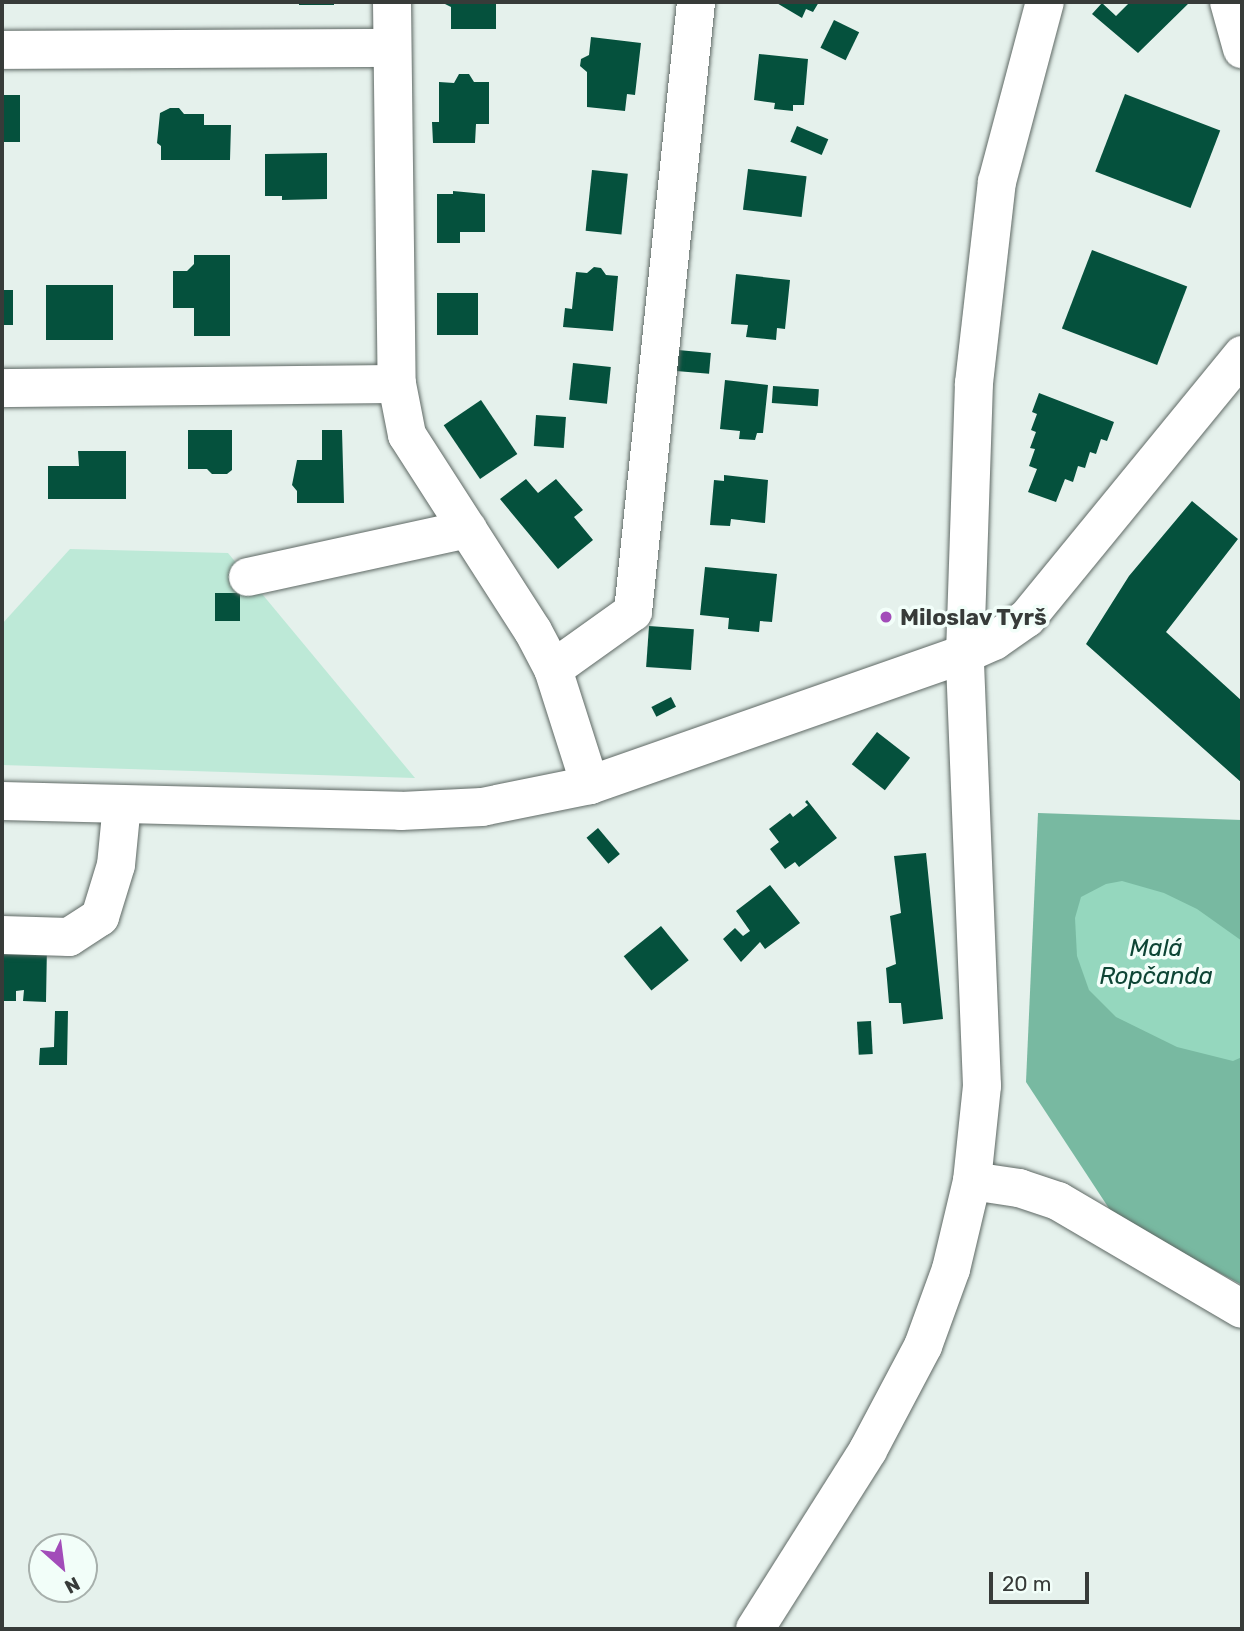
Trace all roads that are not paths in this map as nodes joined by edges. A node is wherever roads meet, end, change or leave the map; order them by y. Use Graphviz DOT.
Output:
graph roads {
  1 [pos="392,2"];
  2 [pos="696,2"];
  3 [pos="1045,2"];
  4 [pos="1229,2"];
  5 [pos="392,48"];
  6 [pos="1242,49"];
  7 [pos="2,50"];
  8 [pos="1242,355"];
  9 [pos="397,384"];
  10 [pos="2,388"];
  11 [pos="468,529"];
  12 [pos="248,578"];
  13 [pos="965,654"];
  14 [pos="553,669"];
  15 [pos="590,785"];
  16 [pos="2,801"];
  17 [pos="122,804"];
  18 [pos="2,934"];
  19 [pos="972,1181"];
  20 [pos="1242,1309"];
  21 [pos="755,1629"];
  1 -- 5 [label="street"];
  2 -- 14 [label="street"];
  3 -- 13 [label="street"];
  4 -- 6 [label="street"];
  5 -- 7 [label="street"];
  5 -- 9 [label="street"];
  8 -- 13 [label="street"];
  9 -- 10 [label="street"];
  9 -- 11 [label="street"];
  11 -- 12 [label="street"];
  11 -- 14 [label="street"];
  13 -- 15 [label="street"];
  13 -- 19 [label="street"];
  14 -- 15 [label="street"];
  15 -- 17 [label="street"];
  16 -- 17 [label="street"];
  17 -- 18 [label="street"];
  19 -- 20 [label="street"];
  19 -- 21 [label="street"];
}
